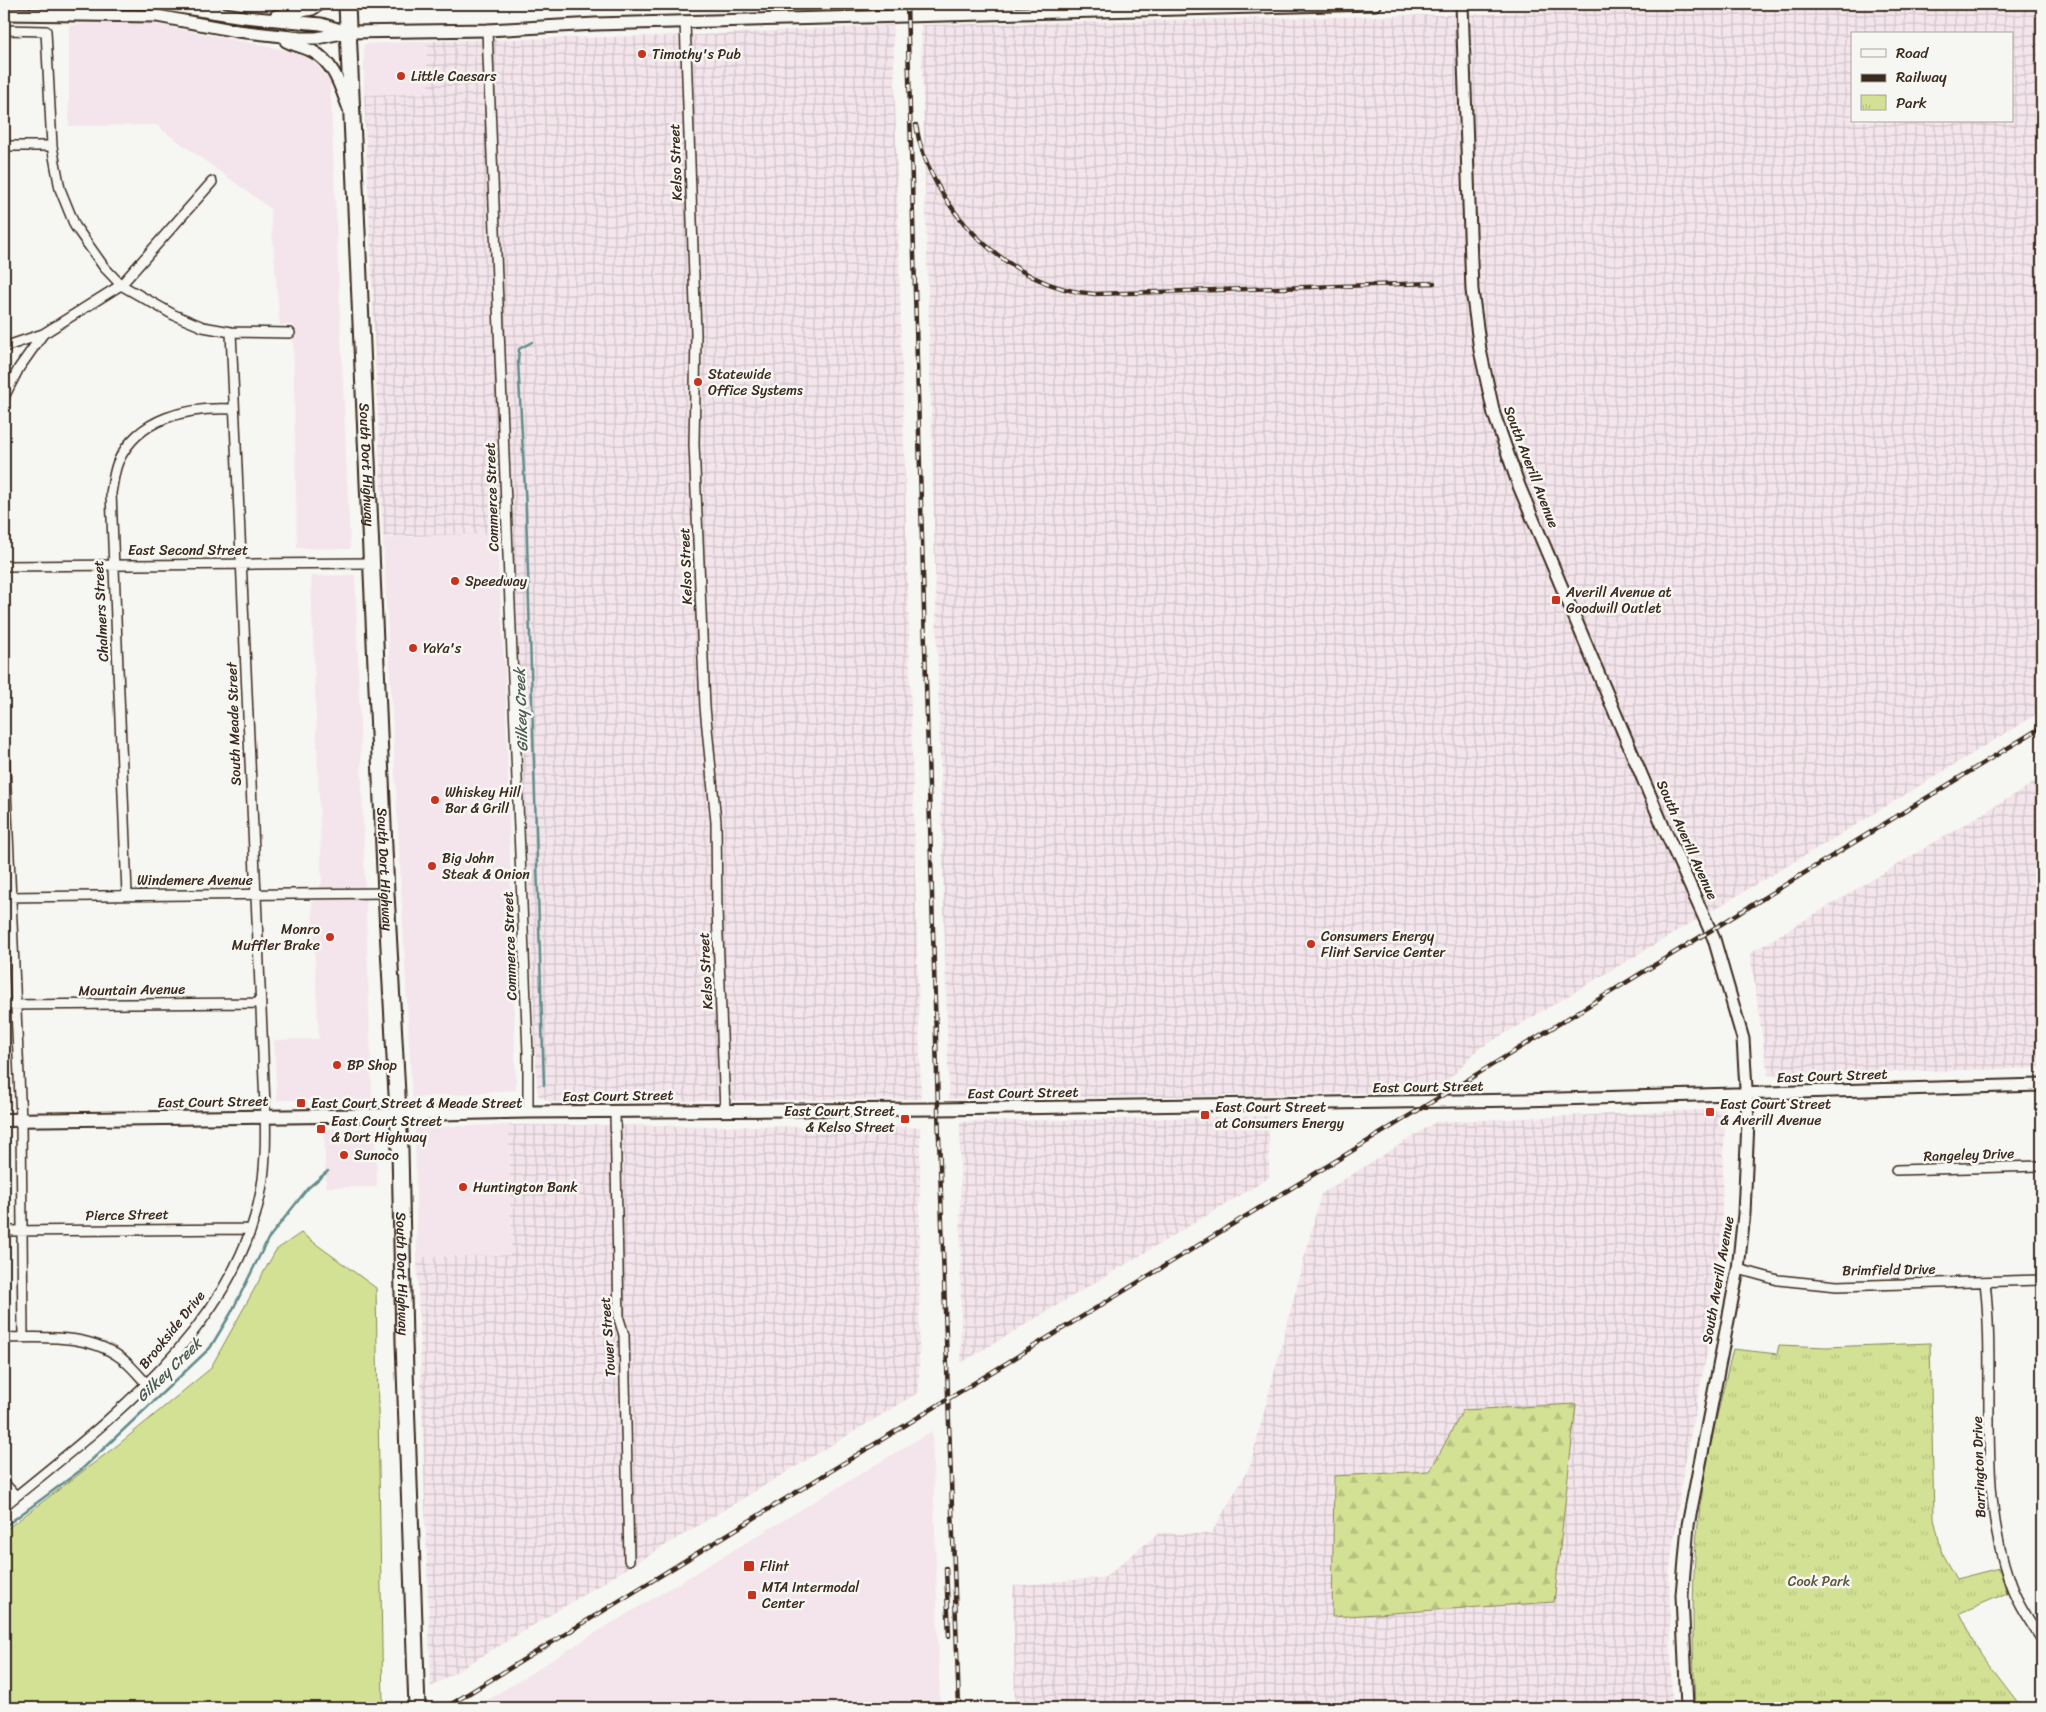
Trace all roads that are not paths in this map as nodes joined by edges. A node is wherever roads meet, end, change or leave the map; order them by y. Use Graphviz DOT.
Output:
graph roads {
  1 [pos="94,4"];
  2 [pos="159,4"];
  3 [pos="320,4"];
  4 [pos="347,4"];
  5 [pos="1375,4"];
  6 [pos="1462,4"];
  7 [pos="4,14"];
  8 [pos="102,15"];
  9 [pos="244,17"];
  10 [pos="685,22"];
  11 [pos="4,30"];
  12 [pos="487,30"];
  13 [pos="347,32"];
  14 [pos="275,36"];
  15 [pos="350,112"];
  16 [pos="4,146"];
  17 [pos="52,146"];
  18 [pos="212,182"];
  19 [pos="121,285"];
  20 [pos="231,332"];
  21 [pos="290,333"];
  22 [pos="43,334"];
  23 [pos="4,347"];
  24 [pos="4,397"];
  25 [pos="233,409"];
  26 [pos="372,563"];
  27 [pos="241,564"];
  28 [pos="112,565"];
  29 [pos="4,566"];
  30 [pos="4,746"];
  31 [pos="386,893"];
  32 [pos="127,894"];
  33 [pos="255,894"];
  34 [pos="7,897"];
  35 [pos="260,1003"];
  36 [pos="4,1005"];
  37 [pos="14,1005"];
  38 [pos="2042,1085"];
  39 [pos="1748,1094"];
  40 [pos="725,1110"];
  41 [pos="528,1112"];
  42 [pos="615,1112"];
  43 [pos="398,1115"];
  44 [pos="265,1116"];
  45 [pos="4,1120"];
  46 [pos="21,1120"];
  47 [pos="2042,1166"];
  48 [pos="1896,1170"];
  49 [pos="252,1229"];
  50 [pos="4,1231"];
  51 [pos="22,1231"];
  52 [pos="1738,1269"];
  53 [pos="2042,1280"];
  54 [pos="1986,1282"];
  55 [pos="23,1337"];
  56 [pos="4,1338"];
  57 [pos="146,1384"];
  58 [pos="4,1484"];
  59 [pos="16,1496"];
  60 [pos="4,1506"];
  61 [pos="628,1560"];
  62 [pos="2042,1640"];
  63 [pos="417,1708"];
  64 [pos="1687,1708"];
  1 -- 8 [label="street"];
  2 -- 9 [label="street"];
  3 -- 9 [label="street"];
  4 -- 13 [label="main road, South Dort Highway"];
  5 -- 10 [label="street"];
  6 -- 39 [label="street, South Averill Avenue"];
  7 -- 8 [label="street"];
  8 -- 14 [label="street"];
  9 -- 13 [label="street"];
  10 -- 12 [label="street"];
  10 -- 40 [label="street, Kelso Street"];
  11 -- 17 [label="street"];
  12 -- 13 [label="street"];
  12 -- 41 [label="street, Commerce Street"];
  13 -- 14 [label="street"];
  13 -- 15 [label="main road, South Dort Highway"];
  14 -- 15 [label="street"];
  15 -- 26 [label="main road, South Dort Highway"];
  16 -- 17 [label="street"];
  17 -- 19 [label="street"];
  18 -- 19 [label="street"];
  19 -- 20 [label="street"];
  19 -- 22 [label="street"];
  20 -- 21 [label="street"];
  20 -- 25 [label="street, South Meade Street"];
  22 -- 23 [label="street"];
  22 -- 24 [label="street"];
  25 -- 27 [label="street, South Meade Street"];
  25 -- 28 [label="street, Chalmers Street"];
  26 -- 27 [label="street, East Second Street"];
  26 -- 31 [label="main road, South Dort Highway"];
  27 -- 28 [label="street, East Second Street"];
  27 -- 33 [label="street, South Meade Street"];
  28 -- 29 [label="street, East Second Street"];
  28 -- 32 [label="street, Chalmers Street"];
  30 -- 34 [label="street"];
  31 -- 33 [label="street, Windemere Avenue"];
  31 -- 43 [label="main road, South Dort Highway"];
  32 -- 33 [label="street, Windemere Avenue"];
  32 -- 34 [label="street, Windemere Avenue"];
  33 -- 35 [label="street, South Meade Street"];
  34 -- 37 [label="street"];
  35 -- 37 [label="street, Mountain Avenue"];
  35 -- 44 [label="street, South Meade Street"];
  36 -- 37 [label="street, Mountain Avenue"];
  37 -- 46 [label="street"];
  38 -- 39 [label="street, East Court Street"];
  39 -- 40 [label="street, East Court Street"];
  39 -- 52 [label="street, South Averill Avenue"];
  40 -- 42 [label="street, East Court Street"];
  41 -- 42 [label="street, East Court Street"];
  41 -- 43 [label="street, East Court Street"];
  42 -- 61 [label="street, Tower Street"];
  43 -- 44 [label="main road, East Court Street"];
  43 -- 63 [label="main road, South Dort Highway"];
  44 -- 46 [label="main road, East Court Street"];
  44 -- 49 [label="street, Brookside Drive"];
  45 -- 46 [label="main road, East Court Street"];
  46 -- 51 [label="street"];
  47 -- 48 [label="street, Rangeley Drive"];
  49 -- 51 [label="street, Pierce Street"];
  49 -- 57 [label="street, Brookside Drive"];
  50 -- 51 [label="street, Pierce Street"];
  51 -- 55 [label="street"];
  52 -- 54 [label="street, Brimfield Drive"];
  52 -- 64 [label="street, South Averill Avenue"];
  53 -- 54 [label="street, Brimfield Drive"];
  54 -- 62 [label="street, Barrington Drive"];
  55 -- 56 [label="street"];
  55 -- 57 [label="street"];
  57 -- 59 [label="street, Brookside Drive"];
  58 -- 59 [label="street"];
  59 -- 60 [label="street, Brookside Drive"];
}
